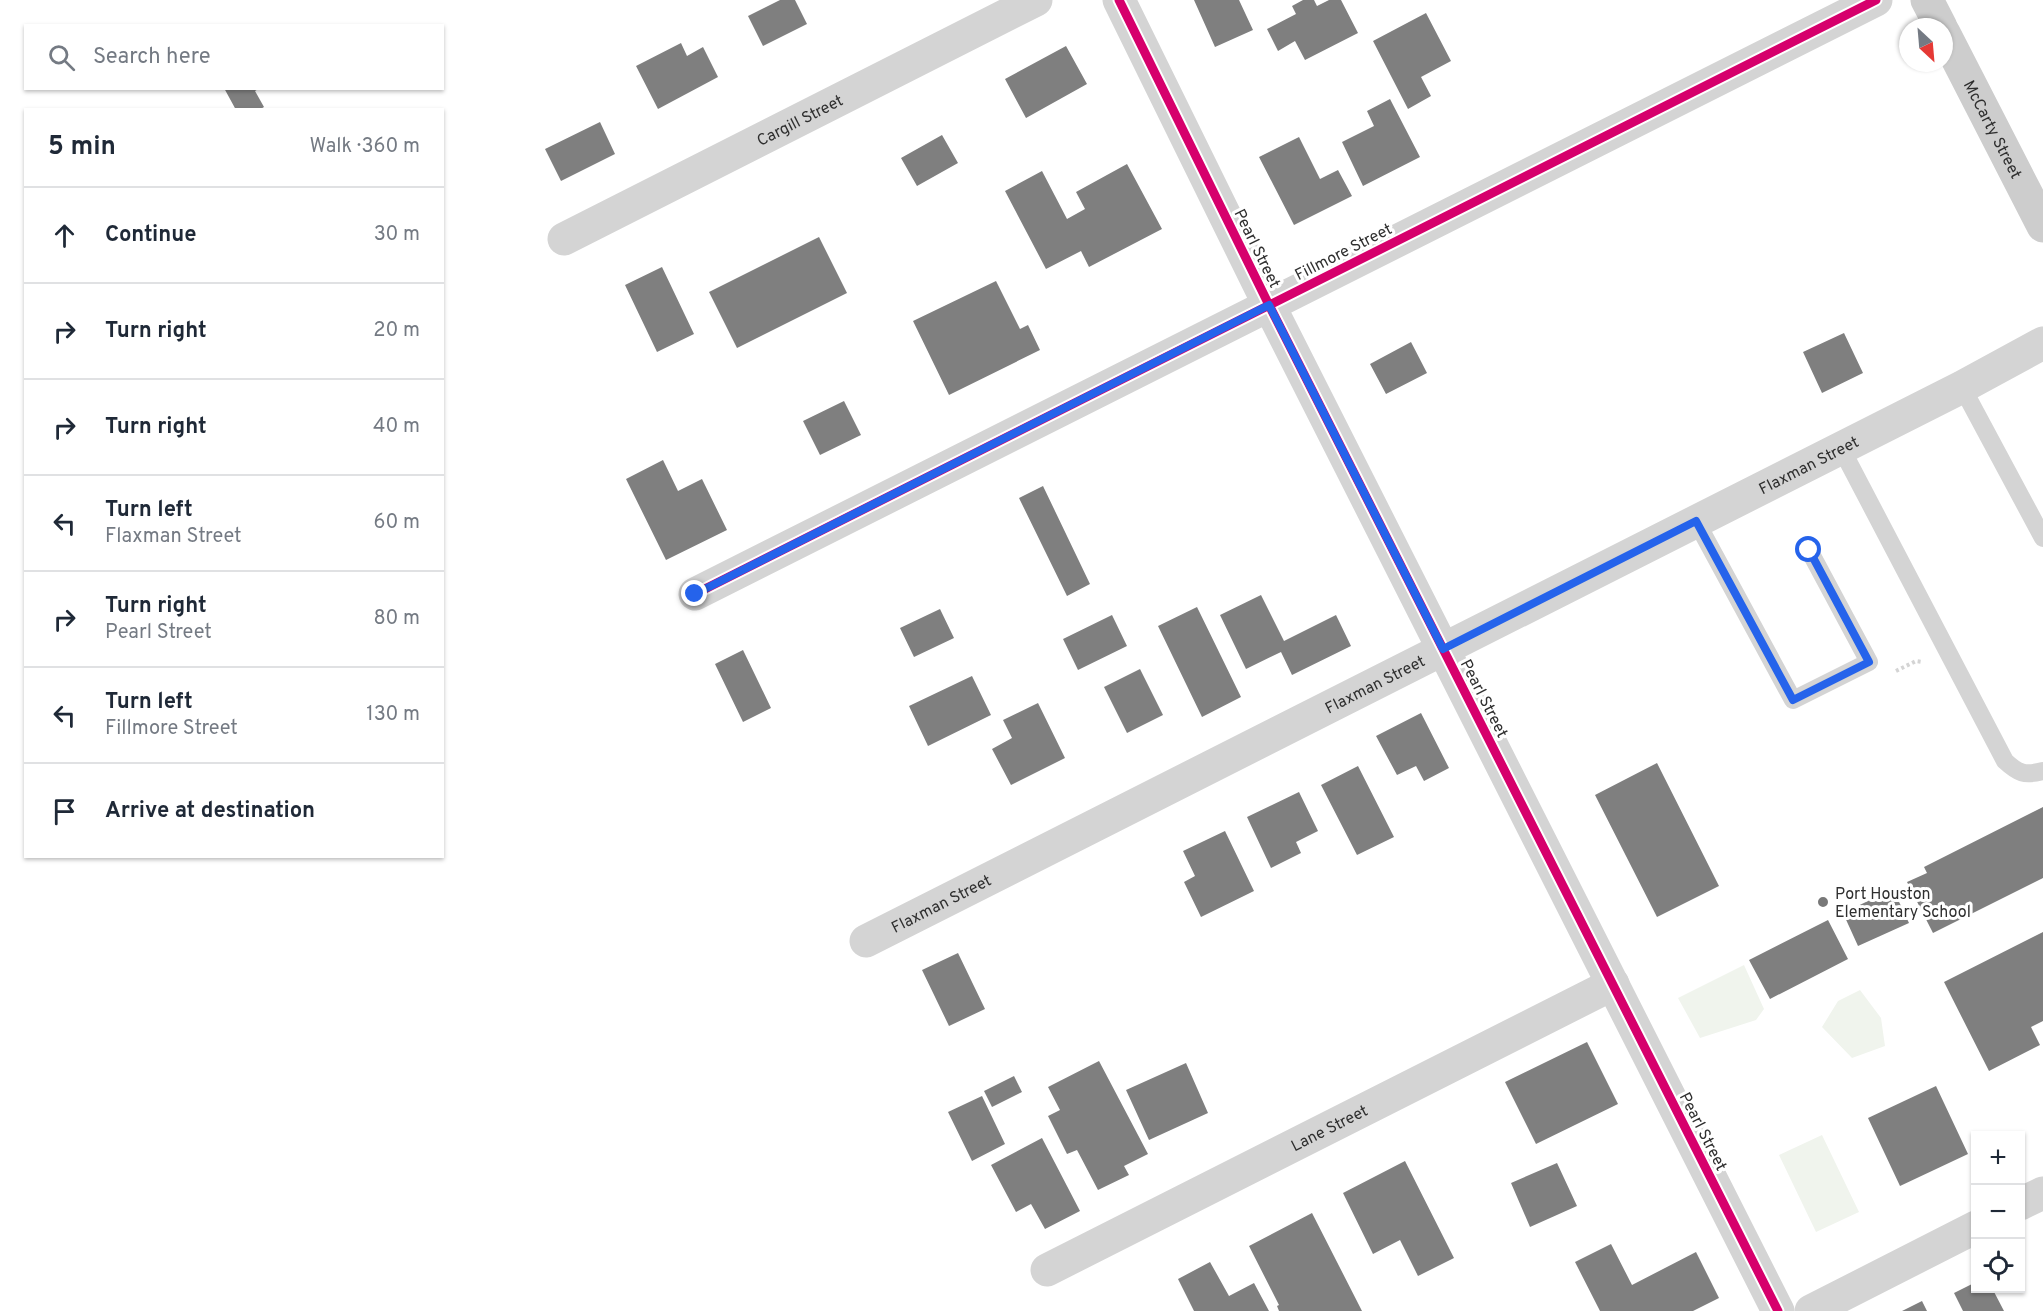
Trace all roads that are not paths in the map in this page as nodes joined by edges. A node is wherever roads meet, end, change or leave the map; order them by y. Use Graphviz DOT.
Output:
graph roads {
  1 [pos="1036,0"];
  2 [pos="1119,0"];
  3 [pos="1876,0"];
  4 [pos="1927,0"];
  5 [pos="1936,18"];
  6 [pos="1953,51"];
  7 [pos="2043,226"];
  8 [pos="564,239"];
  9 [pos="1269,305"];
  10 [pos="2043,343"];
  11 [pos="1962,387"];
  12 [pos="1841,448"];
  13 [pos="1696,521"];
  14 [pos="2043,538"];
  15 [pos="1809,550"];
  16 [pos="695,594"];
  17 [pos="1443,649"];
  18 [pos="2043,771"];
  19 [pos="866,940"];
  20 [pos="1613,984"];
  21 [pos="2043,1193"];
  22 [pos="2025,1202"];
  23 [pos="1971,1230"];
  24 [pos="1047,1270"];
  25 [pos="1778,1311"];
  26 [pos="1811,1311"];
  1 -- 8 [label="street, Cargill Street"];
  2 -- 9 [label="street, Pearl Street"];
  3 -- 9 [label="street, Fillmore Street"];
  4 -- 5 [label="main road"];
  6 -- 7 [label="main road, McCarty Street"];
  9 -- 16 [label="street, Fillmore Street"];
  9 -- 17 [label="street, Pearl Street"];
  10 -- 11 [label="street, Flaxman Street"];
  11 -- 12 [label="street, Flaxman Street"];
  11 -- 14 [label="lane"];
  12 -- 13 [label="street, Flaxman Street"];
  12 -- 18 [label="lane"];
  13 -- 15 [label="lane"];
  13 -- 17 [label="street, Flaxman Street"];
  17 -- 19 [label="street, Flaxman Street"];
  17 -- 20 [label="street, Pearl Street"];
  20 -- 24 [label="street, Lane Street"];
  20 -- 25 [label="street, Pearl Street"];
  21 -- 22 [label="street"];
  23 -- 26 [label="street"];
}
